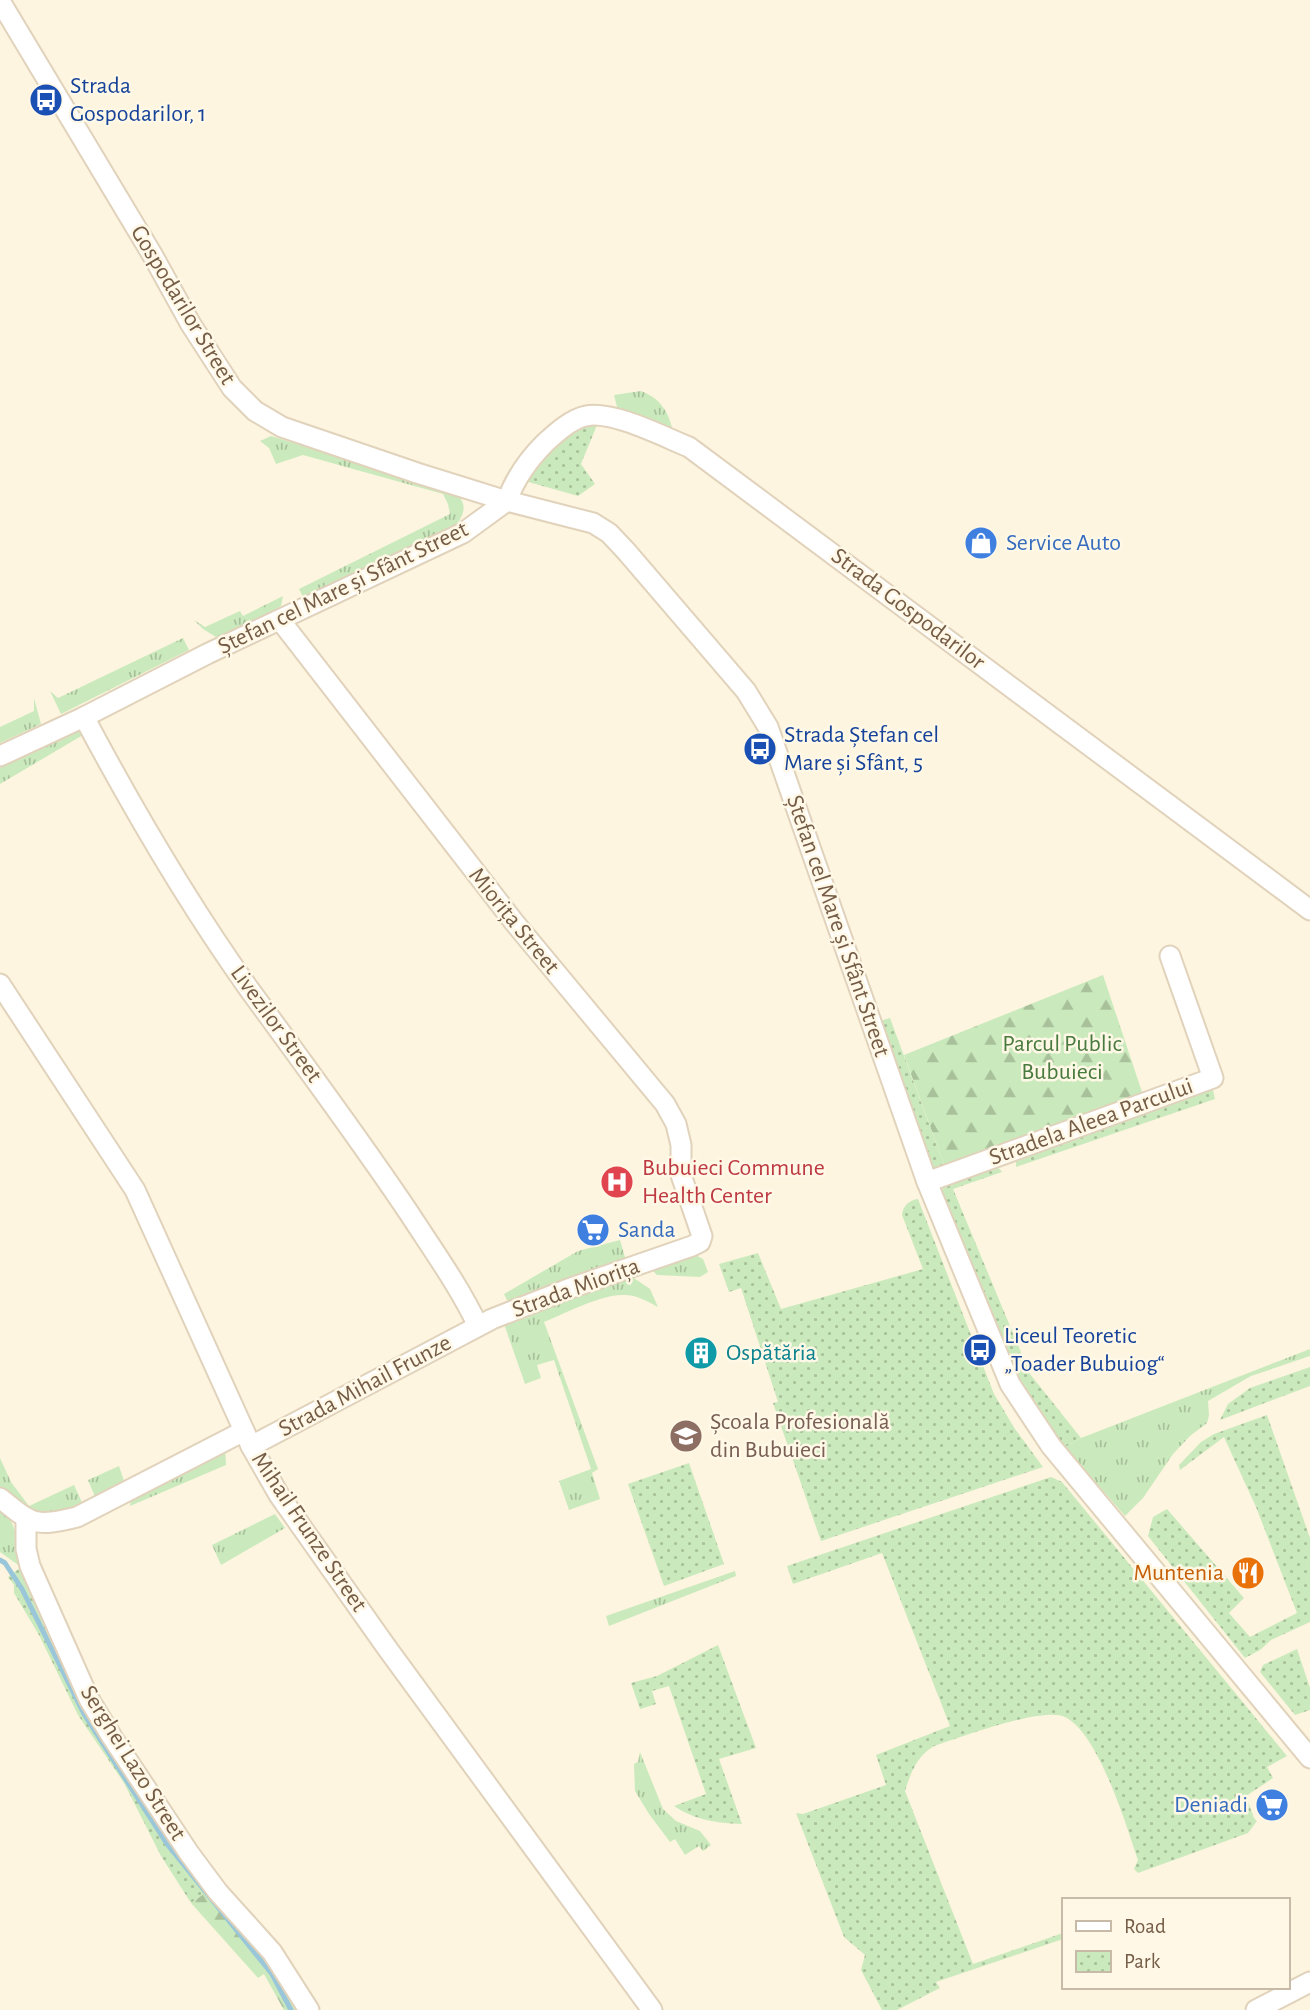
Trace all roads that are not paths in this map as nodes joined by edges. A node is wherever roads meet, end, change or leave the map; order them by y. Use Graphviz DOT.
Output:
graph roads {
  1 [pos="0,1"];
  2 [pos="507,501"];
  3 [pos="280,620"];
  4 [pos="84,717"];
  5 [pos="0,756"];
  6 [pos="1310,910"];
  7 [pos="1170,956"];
  8 [pos="0,984"];
  9 [pos="927,1182"];
  10 [pos="485,1323"];
  11 [pos="248,1439"];
  12 [pos="0,1498"];
  13 [pos="26,1520"];
  14 [pos="1310,1758"];
  15 [pos="1310,1982"];
  16 [pos="309,2010"];
  17 [pos="652,2010"];
  18 [pos="1256,2010"];
  1 -- 2 [label="street, Gospodarilor Street"];
  2 -- 3 [label="street, Ștefan cel Mare și Sfânt Street"];
  2 -- 6 [label="street, Strada Gospodarilor"];
  2 -- 9 [label="street, Ștefan cel Mare și Sfânt Street"];
  3 -- 4 [label="street, Ștefan cel Mare și Sfânt Street"];
  3 -- 10 [label="street, Miorița Street"];
  4 -- 5 [label="street, Ștefan cel Mare și Sfânt Street"];
  4 -- 10 [label="street, Livezilor Street"];
  7 -- 9 [label="street, Stradela Aleea Parcului"];
  8 -- 11 [label="street, Mihail Frunze Street"];
  9 -- 14 [label="street, Ștefan cel Mare și Sfânt Street"];
  10 -- 11 [label="street, Strada Mihail Frunze"];
  11 -- 13 [label="street, Strada Mihail Frunze"];
  11 -- 17 [label="street, Mihail Frunze Street"];
  12 -- 13 [label="street"];
  13 -- 16 [label="street, Serghei Lazo Street"];
  15 -- 18 [label="street"];
}
